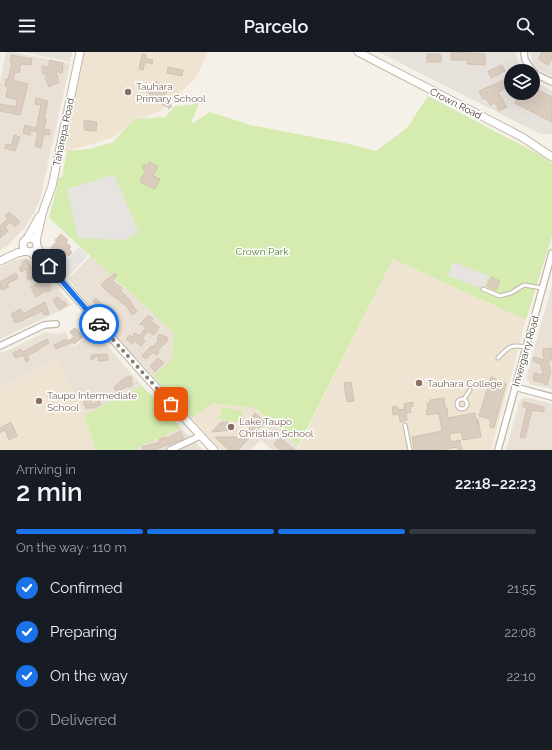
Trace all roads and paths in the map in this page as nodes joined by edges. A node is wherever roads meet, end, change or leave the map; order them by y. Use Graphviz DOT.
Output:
graph roads {
  1 [pos="80,52"];
  2 [pos="358,52"];
  3 [pos="524,52"];
  4 [pos="528,64"];
  5 [pos="540,76"];
  6 [pos="552,82"];
  7 [pos="552,157"];
  8 [pos="43,211"];
  9 [pos="25,241"];
  10 [pos="37,244"];
  11 [pos="29,251"];
  12 [pos="552,253"];
  13 [pos="0,256"];
  14 [pos="0,262"];
  15 [pos="49,266"];
  16 [pos="542,288"];
  17 [pos="483,289"];
  18 [pos="56,324"];
  19 [pos="0,346"];
  20 [pos="526,347"];
  21 [pos="498,358"];
  22 [pos="515,387"];
  23 [pos="470,390"];
  24 [pos="552,397"];
  25 [pos="464,399"];
  26 [pos="405,425"];
  27 [pos="200,436"];
  28 [pos="170,450"];
  29 [pos="214,450"];
  30 [pos="410,450"];
  31 [pos="498,450"];
  1 -- 8 [label="street, Taharepa Road"];
  2 -- 7 [label="street, Crown Road"];
  3 -- 4 [label="street"];
  5 -- 6 [label="street"];
  8 -- 9 [label="street, Taharepa Road"];
  8 -- 10 [label="street, Taharepa Road"];
  9 -- 10 [label="street"];
  9 -- 11 [label="street"];
  9 -- 13 [label="street"];
  10 -- 11 [label="street"];
  10 -- 15 [label="street"];
  11 -- 14 [label="street"];
  11 -- 15 [label="street"];
  12 -- 16 [label="street, Invergarry Road"];
  15 -- 27 [label="street"];
  16 -- 17 [label="lane"];
  16 -- 20 [label="street, Invergarry Road"];
  18 -- 19 [label="street"];
  20 -- 21 [label="lane"];
  20 -- 22 [label="street, Invergarry Road"];
  22 -- 24 [label="street"];
  22 -- 31 [label="street, Invergarry Road"];
  23 -- 25 [label="lane"];
  26 -- 30 [label="lane"];
  27 -- 28 [label="street"];
  27 -- 29 [label="street"];
}
